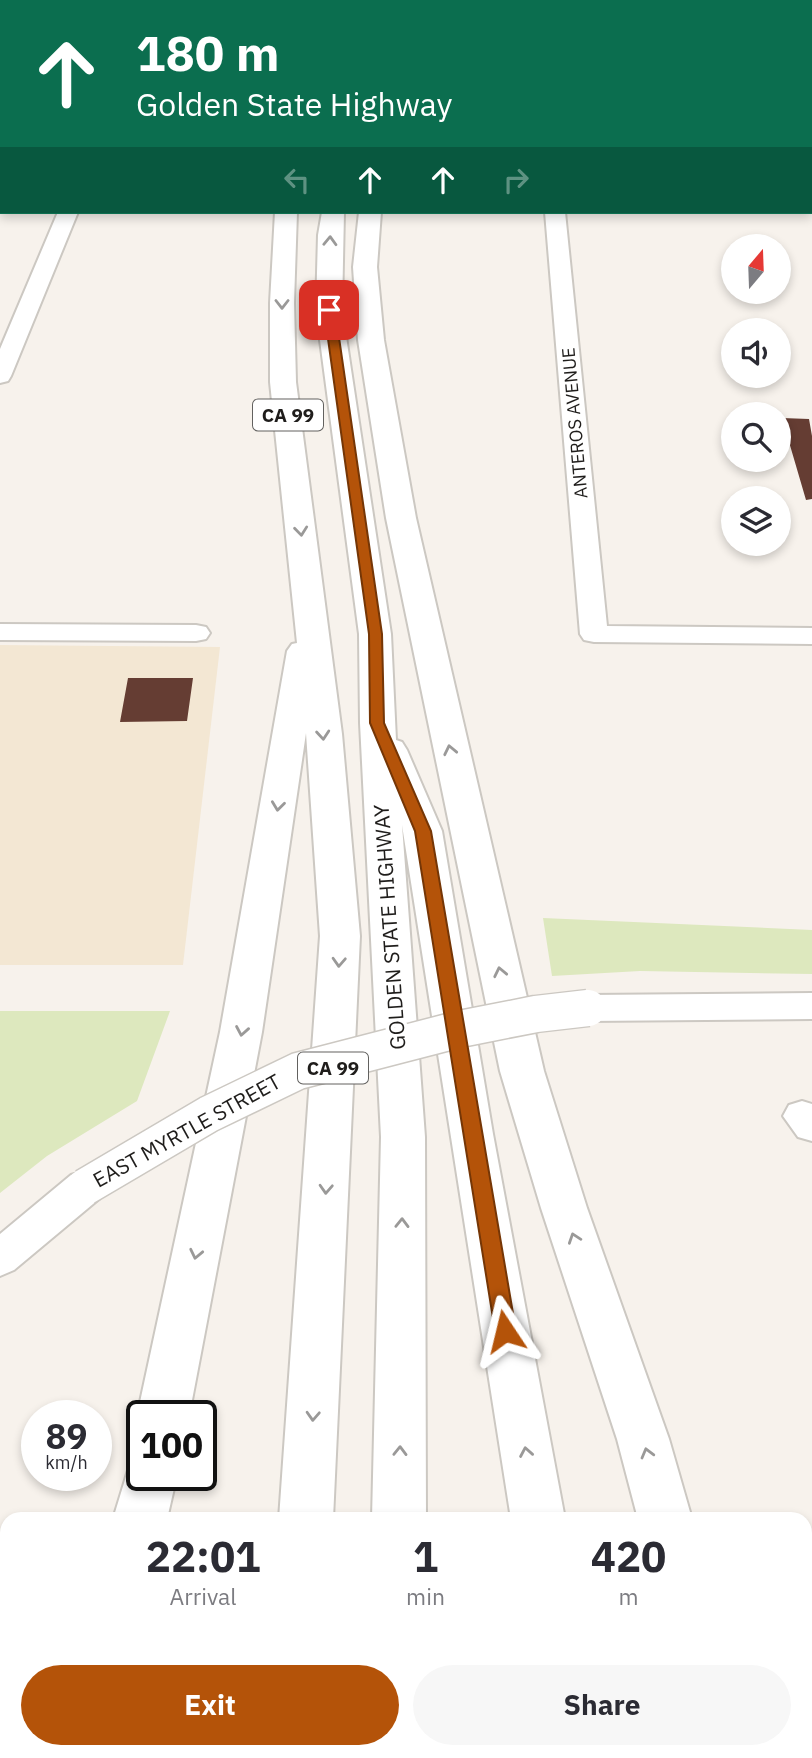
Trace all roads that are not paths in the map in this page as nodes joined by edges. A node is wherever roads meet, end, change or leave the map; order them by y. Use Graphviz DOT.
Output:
graph roads {
  1 [pos="67,214"];
  2 [pos="286,214"];
  3 [pos="333,214"];
  4 [pos="370,214"];
  5 [pos="555,214"];
  6 [pos="0,376"];
  7 [pos="311,618"];
  8 [pos="0,632"];
  9 [pos="195,633"];
  10 [pos="812,636"];
  11 [pos="377,723"];
  12 [pos="812,1006"];
  13 [pos="0,1258"];
  14 [pos="166,1400"];
  15 [pos="146,1491"];
  16 [pos="142,1512"];
  17 [pos="306,1512"];
  18 [pos="399,1512"];
  19 [pos="537,1512"];
  20 [pos="663,1512"];
  1 -- 6 [label="street"];
  2 -- 7 [label="highway, CA 99, one-way"];
  11 -- 3 [label="highway, GOLDEN STATE HIGHWAY / CA 99, one-way"];
  20 -- 4 [label="highway, one-way"];
  5 -- 10 [label="street, ANTEROS AVENUE"];
  7 -- 14 [label="highway, one-way"];
  7 -- 17 [label="highway, CA 99, one-way"];
  8 -- 9 [label="street"];
  18 -- 11 [label="highway, GOLDEN STATE HIGHWAY / CA 99, one-way"];
  19 -- 11 [label="highway, one-way"];
  12 -- 13 [label="street, EAST MYRTLE STREET, bridge"];
  15 -- 16 [label="highway"];
}
